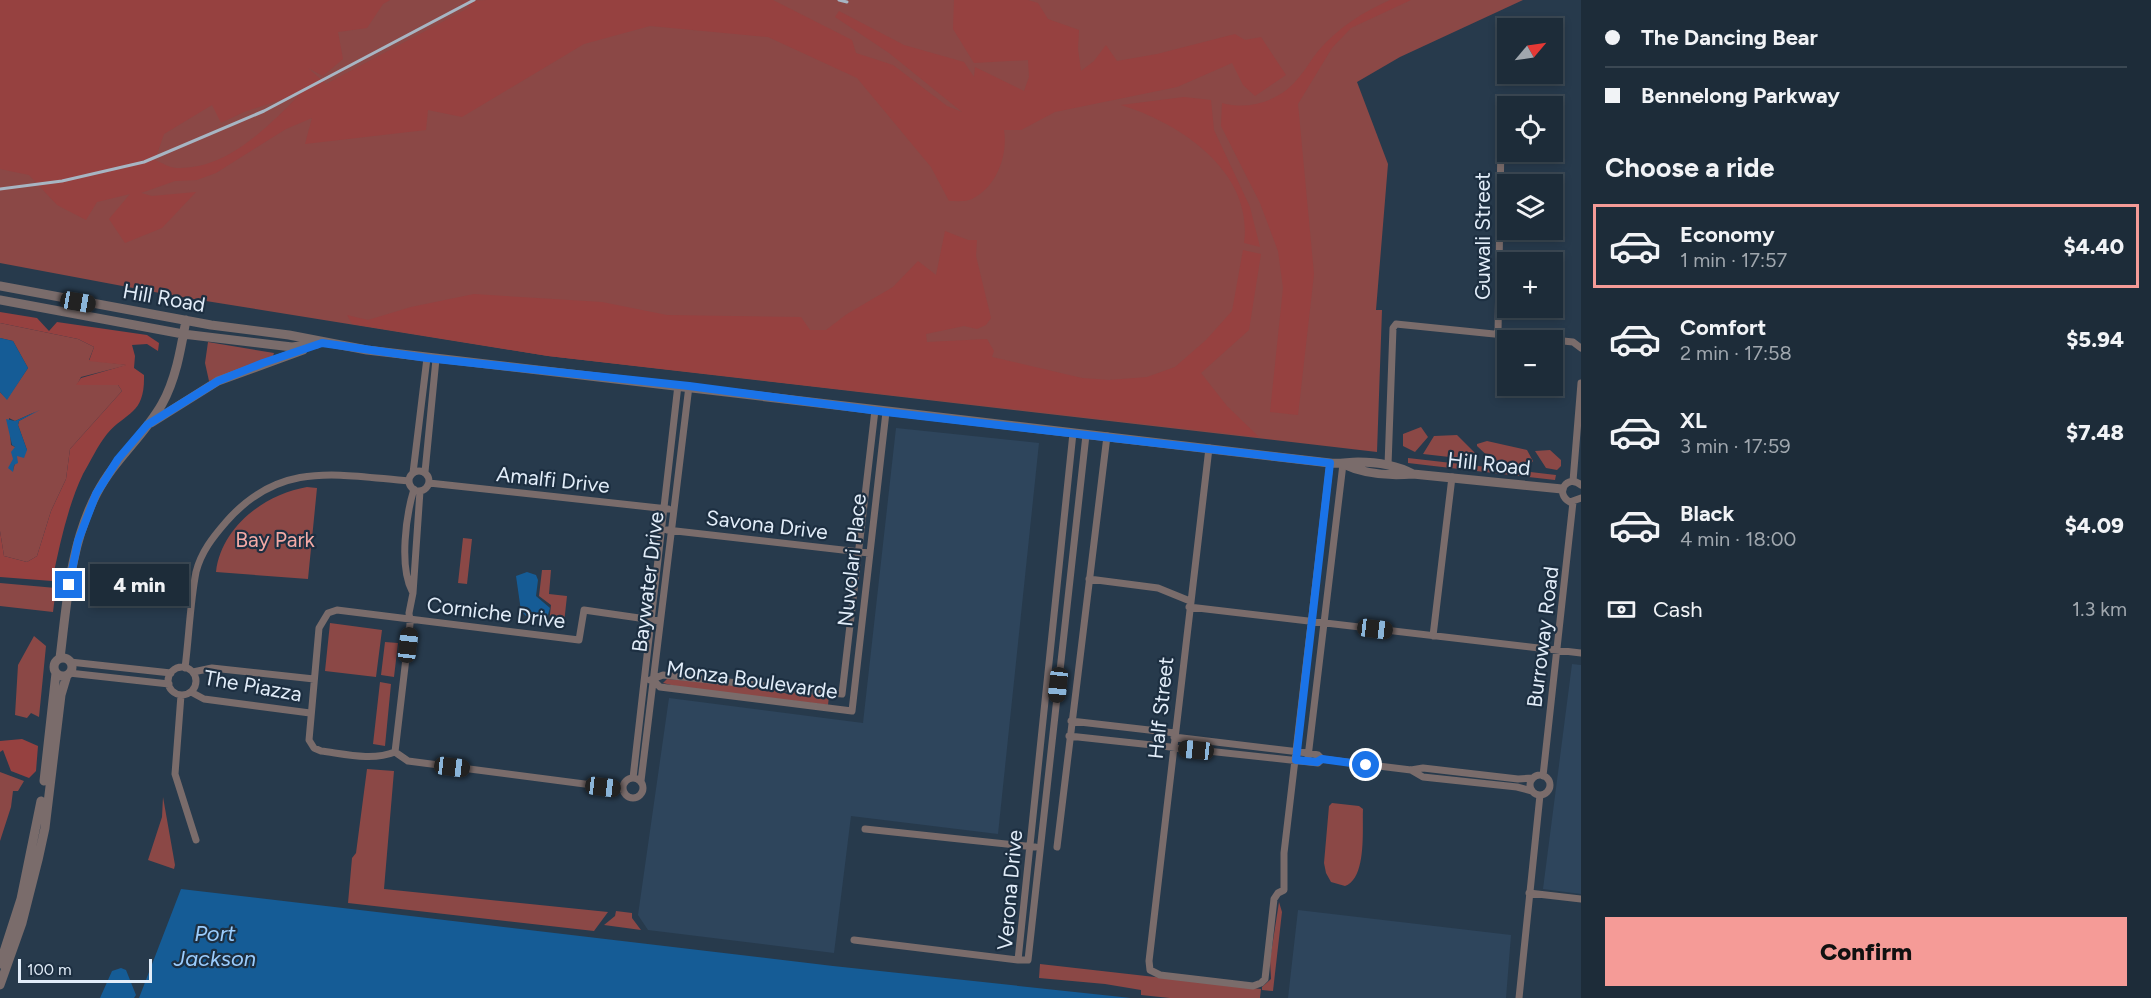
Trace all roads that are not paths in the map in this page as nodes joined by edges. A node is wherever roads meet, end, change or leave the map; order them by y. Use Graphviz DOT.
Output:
graph roads {
  1 [pos="1503,162"];
  2 [pos="0,286"];
  3 [pos="0,300"];
  4 [pos="186,320"];
  5 [pos="1498,330"];
  6 [pos="183,334"];
  7 [pos="1497,334"];
  8 [pos="1563,341"];
  9 [pos="322,343"];
  10 [pos="1581,348"];
  11 [pos="432,358"];
  12 [pos="1581,383"];
  13 [pos="678,385"];
  14 [pos="689,386"];
  15 [pos="875,410"];
  16 [pos="886,412"];
  17 [pos="147,425"];
  18 [pos="1072,434"];
  19 [pos="1086,435"];
  20 [pos="1107,436"];
  21 [pos="1209,448"];
  22 [pos="1330,463"];
  23 [pos="1343,464"];
  24 [pos="1388,465"];
  25 [pos="425,472"];
  26 [pos="413,473"];
  27 [pos="1413,474"];
  28 [pos="1452,477"];
  29 [pos="409,481"];
  30 [pos="1572,481"];
  31 [pos="429,483"];
  32 [pos="1581,485"];
  33 [pos="1562,489"];
  34 [pos="417,490"];
  35 [pos="1581,498"];
  36 [pos="1573,502"];
  37 [pos="664,509"];
  38 [pos="672,510"];
  39 [pos="662,529"];
  40 [pos="670,530"];
  41 [pos="860,552"];
  42 [pos="869,553"];
  43 [pos="1058,576"];
  44 [pos="1070,578"];
  45 [pos="1089,579"];
  46 [pos="1190,604"];
  47 [pos="410,619"];
  48 [pos="656,620"];
  49 [pos="1311,622"];
  50 [pos="1324,623"];
  51 [pos="1433,636"];
  52 [pos="1558,651"];
  53 [pos="1581,653"];
  54 [pos="60,658"];
  55 [pos="70,662"];
  56 [pos="185,668"];
  57 [pos="193,672"];
  58 [pos="56,673"];
  59 [pos="171,673"];
  60 [pos="68,674"];
  61 [pos="314,679"];
  62 [pos="644,679"];
  63 [pos="653,680"];
  64 [pos="169,684"];
  65 [pos="191,692"];
  66 [pos="842,694"];
  67 [pos="182,695"];
  68 [pos="852,711"];
  69 [pos="310,713"];
  70 [pos="1071,721"];
  71 [pos="1042,727"];
  72 [pos="1054,728"];
  73 [pos="1174,735"];
  74 [pos="1069,736"];
  75 [pos="1173,747"];
  76 [pos="395,752"];
  77 [pos="1297,752"];
  78 [pos="1308,753"];
  79 [pos="1322,759"];
  80 [pos="1296,760"];
  81 [pos="1307,762"];
  82 [pos="1411,770"];
  83 [pos="1543,776"];
  84 [pos="633,778"];
  85 [pos="1533,778"];
  86 [pos="641,781"];
  87 [pos="623,789"];
  88 [pos="1532,791"];
  89 [pos="1540,795"];
  90 [pos="865,829"];
  91 [pos="196,840"];
  92 [pos="1030,847"];
  93 [pos="1040,848"];
  94 [pos="1057,848"];
  95 [pos="1529,893"];
  96 [pos="1581,899"];
  97 [pos="854,940"];
  98 [pos="1018,960"];
  99 [pos="0,964"];
  100 [pos="0,985"];
  101 [pos="1519,998"];
  1 -- 5 [label="street, Guwali Street"];
  2 -- 4 [label="street, Hill Road"];
  3 -- 6 [label="street, Hill Road"];
  4 -- 6 [label="street"];
  4 -- 9 [label="street, Hill Road"];
  6 -- 9 [label="street, Hill Road"];
  6 -- 17 [label="street"];
  7 -- 24 [label="street"];
  8 -- 10 [label="street"];
  9 -- 11 [label="street, Hill Road"];
  9 -- 17 [label="street"];
  11 -- 13 [label="street, Hill Road"];
  11 -- 25 [label="street"];
  11 -- 26 [label="street"];
  12 -- 30 [label="street"];
  13 -- 14 [label="street, Hill Road"];
  13 -- 37 [label="street, Baywater Drive"];
  14 -- 15 [label="street, Hill Road"];
  14 -- 38 [label="street, Baywater Drive"];
  15 -- 16 [label="street, Hill Road"];
  15 -- 41 [label="street, Nuvolari Place"];
  16 -- 18 [label="street, Hill Road"];
  16 -- 42 [label="street, Nuvolari Place"];
  17 -- 54 [label="street"];
  18 -- 19 [label="street, Hill Road"];
  18 -- 43 [label="street, Verona Drive"];
  19 -- 20 [label="street, Hill Road"];
  19 -- 44 [label="street, Verona Drive"];
  20 -- 21 [label="street, Hill Road"];
  20 -- 45 [label="street, Verona Drive"];
  21 -- 22 [label="street, Hill Road"];
  21 -- 46 [label="street, Half Street"];
  22 -- 23 [label="street, Hill Road"];
  22 -- 49 [label="street"];
  23 -- 24 [label="street, Hill Road"];
  23 -- 27 [label="street, Hill Road"];
  23 -- 50 [label="street"];
  24 -- 27 [label="street, Hill Road"];
  25 -- 26 [label="street"];
  25 -- 31 [label="street"];
  26 -- 29 [label="street"];
  27 -- 28 [label="street, Hill Road"];
  28 -- 33 [label="street, Hill Road"];
  28 -- 51 [label="street"];
  29 -- 34 [label="street"];
  29 -- 56 [label="street"];
  30 -- 32 [label="street"];
  30 -- 33 [label="street"];
  31 -- 34 [label="street"];
  31 -- 37 [label="street, Amalfi Drive"];
  33 -- 36 [label="street"];
  34 -- 47 [label="street"];
  35 -- 36 [label="street"];
  36 -- 52 [label="street, Burroway Road"];
  37 -- 38 [label="street, Amalfi Drive"];
  37 -- 39 [label="street, Baywater Drive"];
  38 -- 40 [label="street, Baywater Drive"];
  39 -- 40 [label="street, Savona Drive"];
  39 -- 48 [label="street, Baywater Drive"];
  40 -- 41 [label="street, Savona Drive"];
  40 -- 48 [label="street, Baywater Drive"];
  41 -- 42 [label="street, Savona Drive"];
  41 -- 66 [label="street, Nuvolari Place"];
  42 -- 68 [label="street, Nuvolari Place"];
  43 -- 44 [label="street"];
  43 -- 71 [label="street, Verona Drive"];
  44 -- 72 [label="street, Verona Drive"];
  45 -- 46 [label="street"];
  45 -- 70 [label="street, Verona Drive"];
  46 -- 49 [label="street"];
  46 -- 73 [label="street, Half Street"];
  47 -- 48 [label="street, Corniche Drive"];
  47 -- 61 [label="street"];
  47 -- 76 [label="street"];
  48 -- 62 [label="street, Baywater Drive"];
  48 -- 63 [label="street, Baywater Drive"];
  49 -- 50 [label="street"];
  49 -- 77 [label="street"];
  50 -- 51 [label="street"];
  50 -- 78 [label="street"];
  51 -- 52 [label="street"];
  52 -- 53 [label="street"];
  52 -- 83 [label="street, Burroway Road"];
  54 -- 55 [label="street"];
  54 -- 58 [label="street"];
  55 -- 59 [label="street"];
  55 -- 60 [label="street"];
  56 -- 57 [label="street"];
  56 -- 59 [label="street"];
  57 -- 61 [label="street, The Piazza"];
  57 -- 65 [label="street"];
  58 -- 60 [label="street"];
  58 -- 99 [label="street"];
  59 -- 64 [label="street"];
  60 -- 64 [label="street"];
  60 -- 100 [label="street"];
  61 -- 69 [label="street"];
  62 -- 63 [label="street, Monza Boulevarde"];
  62 -- 84 [label="street, Baywater Drive"];
  63 -- 66 [label="street, Monza Boulevarde"];
  63 -- 68 [label="street, Monza Boulevarde"];
  63 -- 86 [label="street, Baywater Drive"];
  64 -- 67 [label="street"];
  65 -- 67 [label="street"];
  65 -- 69 [label="street, The Piazza"];
  66 -- 68 [label="street, Monza Boulevarde"];
  67 -- 91 [label="street"];
  69 -- 76 [label="street"];
  70 -- 73 [label="street"];
  70 -- 74 [label="street, Verona Drive"];
  71 -- 72 [label="street"];
  71 -- 92 [label="street, Verona Drive"];
  72 -- 93 [label="street, Verona Drive"];
  73 -- 75 [label="street, Half Street"];
  73 -- 77 [label="street"];
  74 -- 75 [label="street"];
  74 -- 94 [label="street, Verona Drive"];
  75 -- 80 [label="street"];
  75 -- 80 [label="street, Half Street"];
  76 -- 87 [label="street"];
  77 -- 78 [label="street"];
  77 -- 80 [label="street"];
  78 -- 79 [label="street"];
  78 -- 81 [label="street"];
  79 -- 81 [label="street"];
  79 -- 82 [label="street"];
  80 -- 81 [label="street"];
  82 -- 85 [label="street"];
  82 -- 88 [label="street"];
  83 -- 85 [label="street"];
  83 -- 89 [label="street"];
  84 -- 86 [label="street"];
  84 -- 87 [label="street"];
  85 -- 88 [label="street"];
  86 -- 87 [label="street"];
  88 -- 89 [label="street"];
  89 -- 95 [label="street"];
  90 -- 92 [label="street"];
  92 -- 93 [label="street"];
  92 -- 98 [label="street, Verona Drive"];
  93 -- 98 [label="street, Verona Drive"];
  95 -- 96 [label="street"];
  95 -- 101 [label="street"];
  97 -- 98 [label="street"];
}
